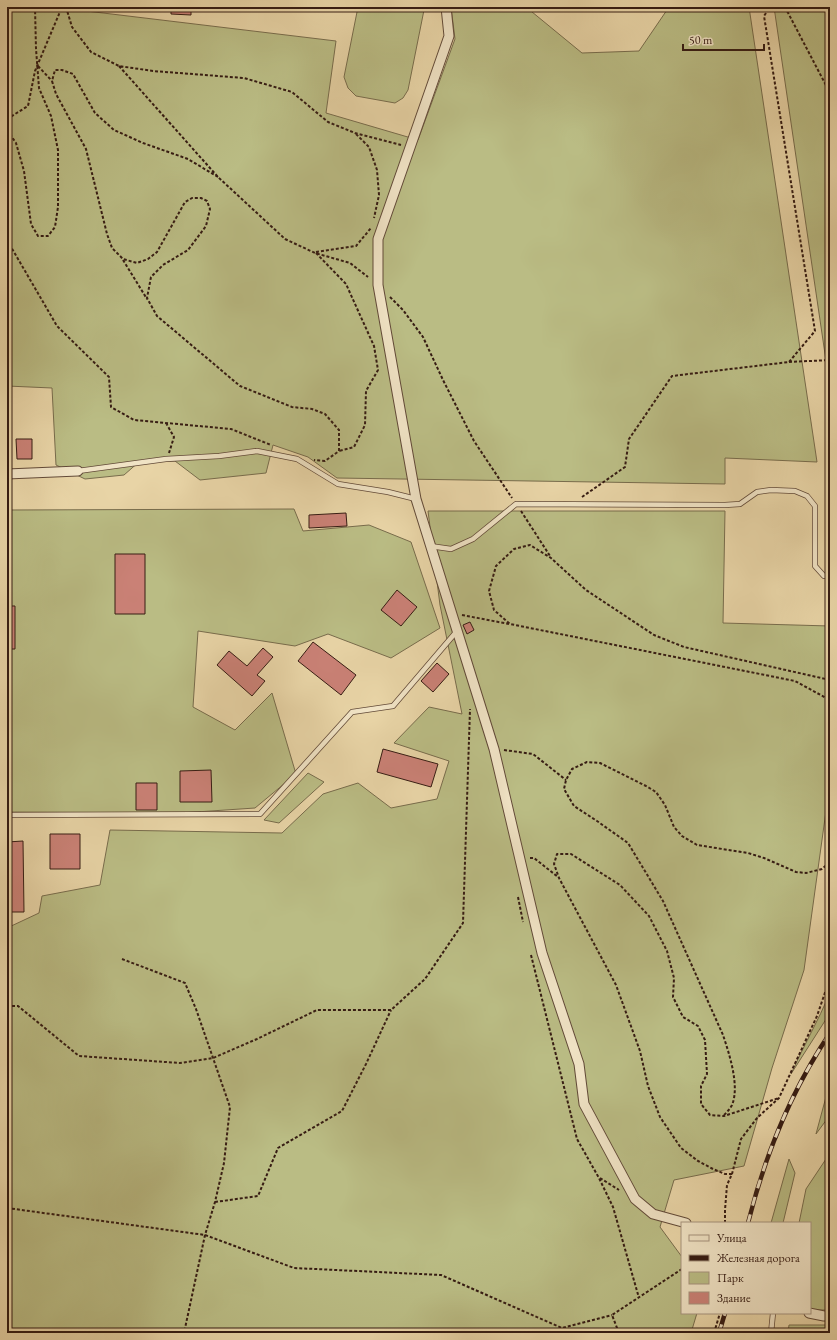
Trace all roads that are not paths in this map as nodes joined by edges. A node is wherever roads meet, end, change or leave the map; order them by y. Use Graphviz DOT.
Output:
graph roads {
  1 [pos="446,7"];
  2 [pos="78,471"];
  3 [pos="7,474"];
  4 [pos="416,499"];
  5 [pos="430,546"];
  6 [pos="830,576"];
  7 [pos="457,631"];
  8 [pos="7,815"];
  9 [pos="682,1222"];
  10 [pos="811,1313"];
  11 [pos="773,1314"];
  12 [pos="830,1316"];
  13 [pos="770,1333"];
  1 -- 4 [label="street"];
  2 -- 3 [label="street"];
  2 -- 4 [label="lane"];
  4 -- 5 [label="street"];
  5 -- 6 [label="lane"];
  5 -- 7 [label="street"];
  7 -- 8 [label="lane"];
  7 -- 9 [label="street"];
  10 -- 12 [label="street"];
  11 -- 13 [label="lane"];
}
